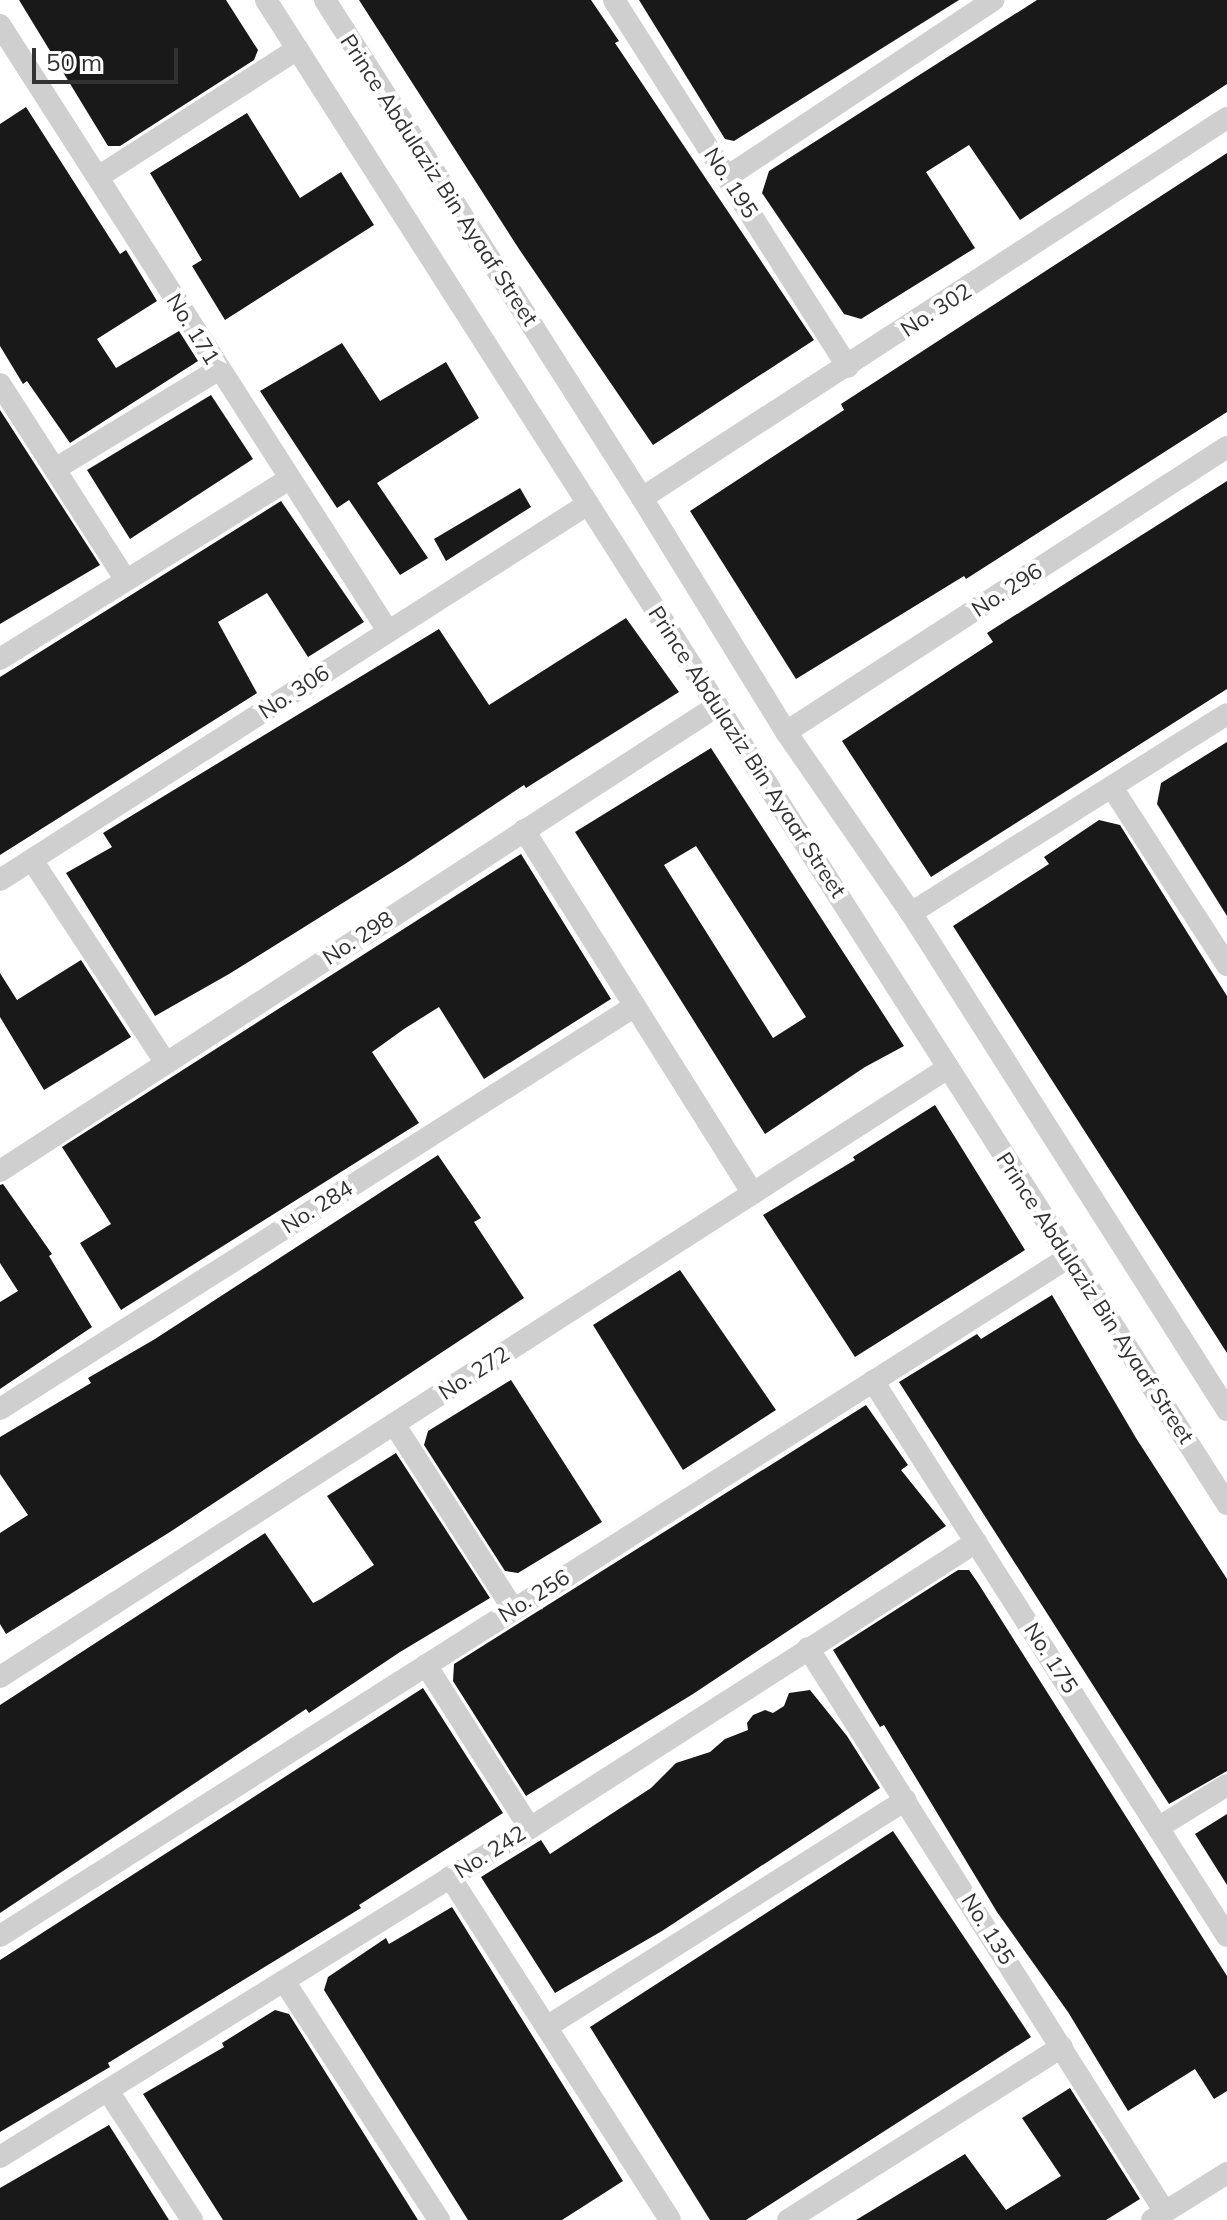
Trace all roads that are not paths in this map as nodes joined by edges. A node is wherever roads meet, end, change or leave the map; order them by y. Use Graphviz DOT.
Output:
graph roads {
  1 [pos="266,0"];
  2 [pos="325,0"];
  3 [pos="614,0"];
  4 [pos="993,0"];
  5 [pos="0,25"];
  6 [pos="297,49"];
  7 [pos="1227,118"];
  8 [pos="98,177"];
  9 [pos="727,177"];
  10 [pos="848,367"];
  11 [pos="218,370"];
  12 [pos="0,385"];
  13 [pos="1227,447"];
  14 [pos="55,469"];
  15 [pos="288,480"];
  16 [pos="642,498"];
  17 [pos="588,504"];
  18 [pos="126,580"];
  19 [pos="388,631"];
  20 [pos="0,659"];
  21 [pos="717,706"];
  22 [pos="1227,714"];
  23 [pos="786,732"];
  24 [pos="1113,789"];
  25 [pos="524,830"];
  26 [pos="32,860"];
  27 [pos="0,880"];
  28 [pos="911,913"];
  29 [pos="1227,965"];
  30 [pos="635,1006"];
  31 [pos="166,1063"];
  32 [pos="948,1068"];
  33 [pos="0,1171"];
  34 [pos="753,1193"];
  35 [pos="1069,1257"];
  36 [pos="873,1381"];
  37 [pos="0,1409"];
  38 [pos="1227,1410"];
  39 [pos="394,1424"];
  40 [pos="1227,1504"];
  41 [pos="976,1542"];
  42 [pos="513,1609"];
  43 [pos="808,1648"];
  44 [pos="426,1665"];
  45 [pos="1,1676"];
  46 [pos="1227,1785"];
  47 [pos="906,1800"];
  48 [pos="1159,1827"];
  49 [pos="530,1828"];
  50 [pos="450,1877"];
  51 [pos="0,1936"];
  52 [pos="1227,1936"];
  53 [pos="284,1981"];
  54 [pos="548,2026"];
  55 [pos="1062,2047"];
  56 [pos="108,2091"];
  57 [pos="0,2157"];
  58 [pos="1227,2173"];
  59 [pos="1158,2216"];
  60 [pos="192,2220"];
  61 [pos="439,2220"];
  62 [pos="670,2220"];
  63 [pos="788,2220"];
  1 -- 6 [label="street, Prince Abdulaziz Bin Ayaaf Street"];
  2 -- 16 [label="street, Prince Abdulaziz Bin Ayaaf Street"];
  3 -- 9 [label="street, No. 195"];
  4 -- 9 [label="street"];
  5 -- 8 [label="street, No. 171"];
  6 -- 8 [label="street"];
  6 -- 17 [label="street, Prince Abdulaziz Bin Ayaaf Street"];
  7 -- 10 [label="street, No. 302"];
  8 -- 11 [label="street, No. 171"];
  9 -- 10 [label="street, No. 195"];
  10 -- 16 [label="street, No. 302"];
  11 -- 14 [label="street"];
  11 -- 15 [label="street, No. 171"];
  12 -- 14 [label="street"];
  13 -- 23 [label="street, No. 296"];
  14 -- 18 [label="street"];
  15 -- 18 [label="street"];
  15 -- 19 [label="street, No. 171"];
  16 -- 23 [label="street, Prince Abdulaziz Bin Ayaaf Street"];
  17 -- 19 [label="street, No. 306"];
  17 -- 21 [label="street, Prince Abdulaziz Bin Ayaaf Street"];
  18 -- 20 [label="street"];
  19 -- 26 [label="street, No. 306"];
  21 -- 25 [label="street, No. 298"];
  21 -- 32 [label="street, Prince Abdulaziz Bin Ayaaf Street"];
  22 -- 24 [label="street"];
  23 -- 28 [label="street, Prince Abdulaziz Bin Ayaaf Street"];
  24 -- 28 [label="street"];
  24 -- 29 [label="street"];
  25 -- 30 [label="street"];
  25 -- 31 [label="street, No. 298"];
  26 -- 27 [label="street, No. 306"];
  26 -- 31 [label="street"];
  28 -- 38 [label="street, Prince Abdulaziz Bin Ayaaf Street"];
  30 -- 34 [label="street"];
  30 -- 37 [label="street, No. 284"];
  31 -- 33 [label="street, No. 298"];
  32 -- 34 [label="street, No. 272"];
  32 -- 35 [label="street, Prince Abdulaziz Bin Ayaaf Street"];
  34 -- 39 [label="street, No. 272"];
  35 -- 36 [label="street, No. 256"];
  35 -- 40 [label="street, Prince Abdulaziz Bin Ayaaf Street"];
  36 -- 41 [label="street, No. 175"];
  36 -- 42 [label="street, No. 256"];
  39 -- 42 [label="street"];
  39 -- 45 [label="street, No. 272"];
  41 -- 43 [label="street, No. 242"];
  41 -- 48 [label="street, No. 175"];
  42 -- 44 [label="street, No. 256"];
  43 -- 47 [label="street, No. 135"];
  43 -- 49 [label="street, No. 242"];
  44 -- 49 [label="street"];
  44 -- 51 [label="street, No. 256"];
  46 -- 48 [label="street"];
  47 -- 54 [label="street"];
  47 -- 55 [label="street, No. 135"];
  48 -- 52 [label="street, No. 175"];
  49 -- 50 [label="street, No. 242"];
  50 -- 53 [label="street, No. 242"];
  50 -- 54 [label="street"];
  53 -- 56 [label="street, No. 242"];
  53 -- 61 [label="street"];
  54 -- 62 [label="street"];
  55 -- 59 [label="street, No. 135"];
  55 -- 63 [label="street"];
  56 -- 57 [label="street, No. 242"];
  56 -- 60 [label="street"];
  58 -- 59 [label="street"];
}
